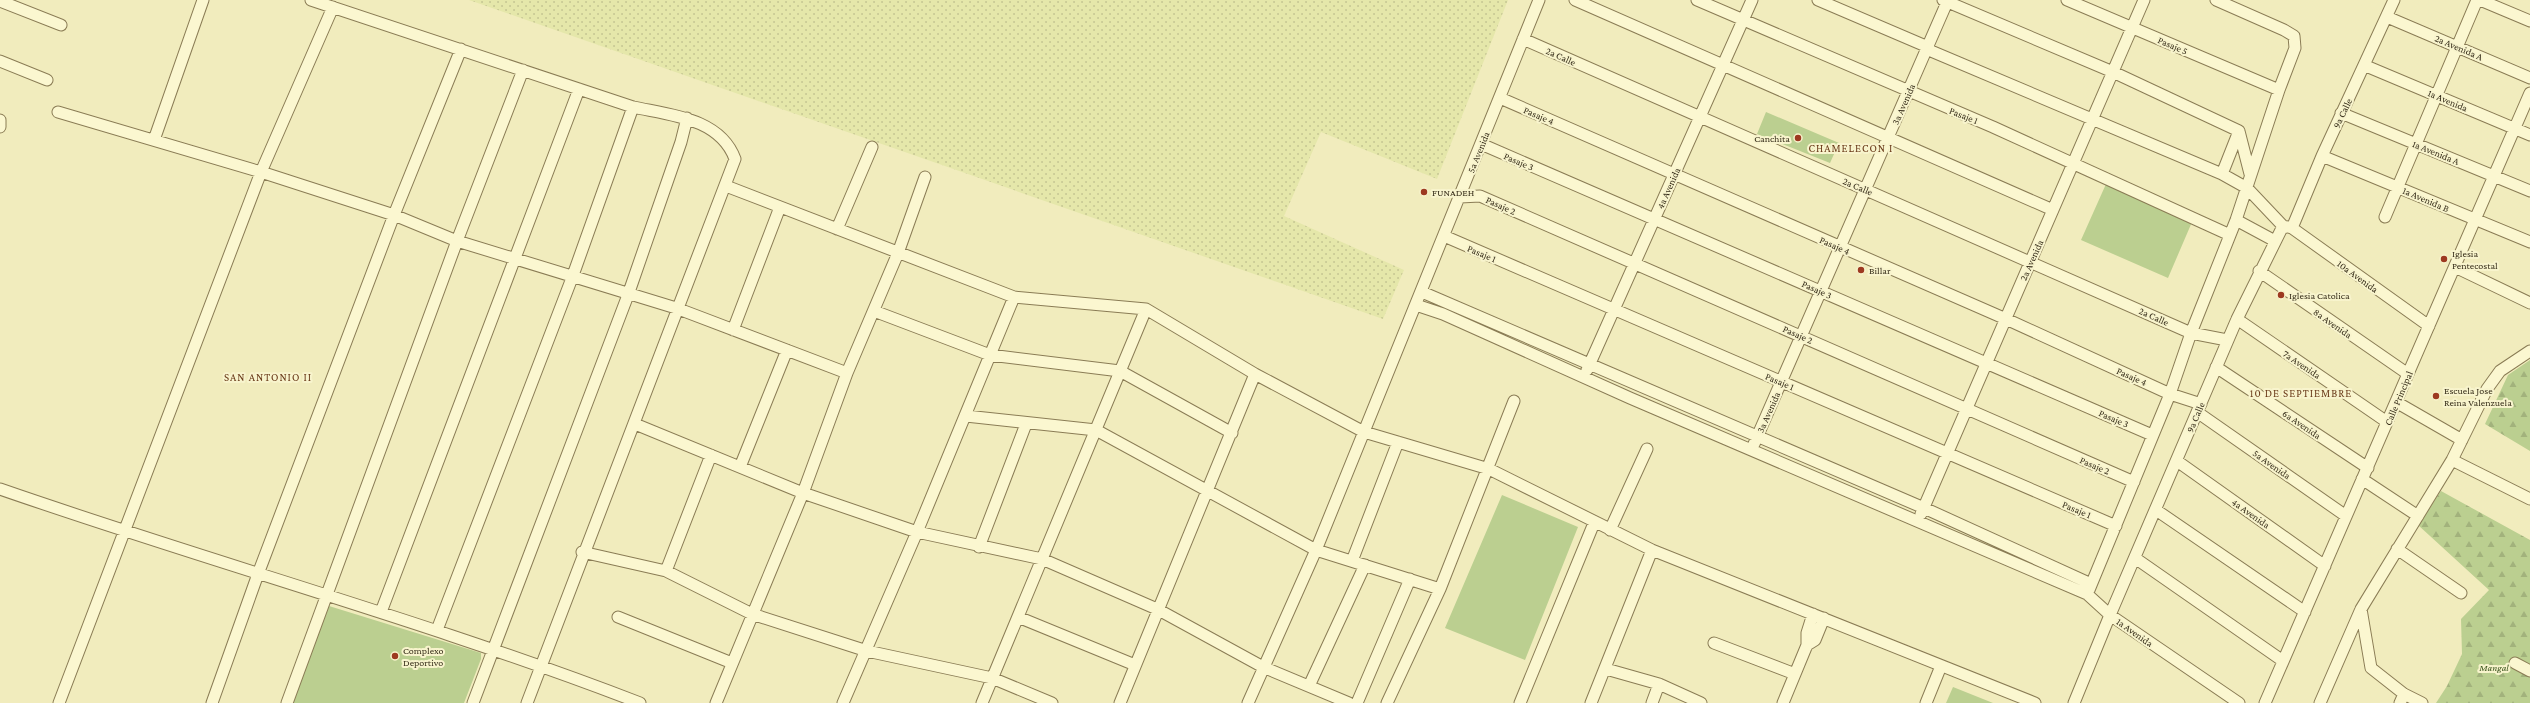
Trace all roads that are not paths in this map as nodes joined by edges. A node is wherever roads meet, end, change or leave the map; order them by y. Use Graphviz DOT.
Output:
graph roads {
  1 [pos="203,0"];
  2 [pos="311,0"];
  3 [pos="1539,0"];
  4 [pos="1575,0"];
  5 [pos="1697,0"];
  6 [pos="1752,0"];
  7 [pos="1818,0"];
  8 [pos="2067,0"];
  9 [pos="2144,0"];
  10 [pos="2216,0"];
  11 [pos="2394,0"];
  12 [pos="2478,0"];
  13 [pos="0,1"];
  14 [pos="1946,1"];
  15 [pos="333,6"];
  16 [pos="2387,17"];
  17 [pos="1743,20"];
  18 [pos="2530,21"];
  19 [pos="61,26"];
  20 [pos="2132,28"];
  21 [pos="1523,39"];
  22 [pos="2457,46"];
  23 [pos="1928,47"];
  24 [pos="461,49"];
  25 [pos="0,61"];
  26 [pos="1723,66"];
  27 [pos="2366,66"];
  28 [pos="523,70"];
  29 [pos="2113,72"];
  30 [pos="2530,78"];
  31 [pos="47,80"];
  32 [pos="579,89"];
  33 [pos="2278,90"];
  34 [pos="1908,92"];
  35 [pos="2530,94"];
  36 [pos="2437,95"];
  37 [pos="1500,98"];
  38 [pos="632,107"];
  39 [pos="58,112"];
  40 [pos="2341,113"];
  41 [pos="2093,117"];
  42 [pos="687,118"];
  43 [pos="1699,118"];
  44 [pos="0,120"];
  45 [pos="0,127"];
  46 [pos="2515,128"];
  47 [pos="2239,131"];
  48 [pos="2530,135"];
  49 [pos="1888,137"];
  50 [pos="154,140"];
  51 [pos="1481,144"];
  52 [pos="2415,144"];
  53 [pos="872,147"];
  54 [pos="2322,156"];
  55 [pos="2073,163"];
  56 [pos="261,172"];
  57 [pos="1675,173"];
  58 [pos="2222,174"];
  59 [pos="2250,175"];
  60 [pos="2494,176"];
  61 [pos="925,177"];
  62 [pos="726,186"];
  63 [pos="2397,187"];
  64 [pos="2247,188"];
  65 [pos="1866,189"];
  66 [pos="2530,191"];
  67 [pos="1460,197"];
  68 [pos="780,207"];
  69 [pos="2053,210"];
  70 [pos="394,215"];
  71 [pos="2385,217"];
  72 [pos="1654,218"];
  73 [pos="2236,220"];
  74 [pos="2475,220"];
  75 [pos="2287,227"];
  76 [pos="837,229"];
  77 [pos="2230,235"];
  78 [pos="1444,236"];
  79 [pos="457,241"];
  80 [pos="2275,241"];
  81 [pos="2530,242"];
  82 [pos="1840,247"];
  83 [pos="898,253"];
  84 [pos="513,259"];
  85 [pos="2030,262"];
  86 [pos="1634,264"];
  87 [pos="2455,267"];
  88 [pos="2259,271"];
  89 [pos="572,278"];
  90 [pos="1821,291"];
  91 [pos="1422,292"];
  92 [pos="628,295"];
  93 [pos="1014,297"];
  94 [pos="2530,303"];
  95 [pos="1416,305"];
  96 [pos="676,308"];
  97 [pos="1146,309"];
  98 [pos="1614,309"];
  99 [pos="874,311"];
  100 [pos="2006,319"];
  101 [pos="2236,319"];
  102 [pos="2429,326"];
  103 [pos="733,330"];
  104 [pos="2191,333"];
  105 [pos="1801,336"];
  106 [pos="2228,340"];
  107 [pos="787,350"];
  108 [pos="2530,352"];
  109 [pos="990,355"];
  110 [pos="1589,364"];
  111 [pos="1986,364"];
  112 [pos="2216,367"];
  113 [pos="1120,371"];
  114 [pos="847,373"];
  115 [pos="1255,374"];
  116 [pos="2408,374"];
  117 [pos="1584,376"];
  118 [pos="1781,381"];
  119 [pos="2170,394"];
  120 [pos="1514,401"];
  121 [pos="2396,402"];
  122 [pos="2199,408"];
  123 [pos="1966,409"];
  124 [pos="966,416"];
  125 [pos="2388,422"];
  126 [pos="636,424"];
  127 [pos="1026,424"];
  128 [pos="1096,430"];
  129 [pos="1364,432"];
  130 [pos="1232,433"];
  131 [pos="2152,435"];
  132 [pos="1757,437"];
  133 [pos="2462,440"];
  134 [pos="1398,442"];
  135 [pos="1647,449"];
  136 [pos="1751,450"];
  137 [pos="1947,453"];
  138 [pos="711,455"];
  139 [pos="2452,460"];
  140 [pos="2177,461"];
  141 [pos="740,467"];
  142 [pos="2368,468"];
  143 [pos="1489,469"];
  144 [pos="2362,479"];
  145 [pos="2134,482"];
  146 [pos="0,489"];
  147 [pos="1208,492"];
  148 [pos="802,493"];
  149 [pos="2530,499"];
  150 [pos="1924,508"];
  151 [pos="2156,510"];
  152 [pos="2346,516"];
  153 [pos="2418,516"];
  154 [pos="1918,520"];
  155 [pos="1594,523"];
  156 [pos="2116,526"];
  157 [pos="1610,530"];
  158 [pos="125,532"];
  159 [pos="917,532"];
  160 [pos="979,547"];
  161 [pos="2397,549"];
  162 [pos="1316,550"];
  163 [pos="1652,550"];
  164 [pos="582,552"];
  165 [pos="2135,558"];
  166 [pos="1042,559"];
  167 [pos="1352,561"];
  168 [pos="1365,564"];
  169 [pos="2325,566"];
  170 [pos="666,571"];
  171 [pos="258,574"];
  172 [pos="1410,579"];
  173 [pos="1440,589"];
  174 [pos="2089,589"];
  175 [pos="2461,593"];
  176 [pos="326,596"];
  177 [pos="1157,609"];
  178 [pos="2361,609"];
  179 [pos="381,612"];
  180 [pos="2305,612"];
  181 [pos="752,614"];
  182 [pos="1813,614"];
  183 [pos="2110,615"];
  184 [pos="618,617"];
  185 [pos="1018,617"];
  186 [pos="1824,618"];
  187 [pos="437,630"];
  188 [pos="1714,644"];
  189 [pos="1807,645"];
  190 [pos="493,648"];
  191 [pos="866,651"];
  192 [pos="2284,661"];
  193 [pos="732,663"];
  194 [pos="2515,663"];
  195 [pos="540,664"];
  196 [pos="1135,665"];
  197 [pos="1941,666"];
  198 [pos="1263,667"];
  199 [pos="1606,669"];
  200 [pos="2530,671"];
  201 [pos="1795,674"];
  202 [pos="992,678"];
  203 [pos="1659,684"];
  204 [pos="1309,686"];
  205 [pos="1323,692"];
  206 [pos="2402,698"];
  207 [pos="59,703"];
  208 [pos="212,703"];
  209 [pos="287,703"];
  210 [pos="473,703"];
  211 [pos="527,703"];
  212 [pos="640,703"];
  213 [pos="716,703"];
  214 [pos="843,703"];
  215 [pos="982,703"];
  216 [pos="1052,703"];
  217 [pos="1120,703"];
  218 [pos="1248,703"];
  219 [pos="1318,703"];
  220 [pos="1349,703"];
  221 [pos="1357,703"];
  222 [pos="1388,703"];
  223 [pos="1520,703"];
  224 [pos="1591,703"];
  225 [pos="1652,703"];
  226 [pos="1702,703"];
  227 [pos="1784,703"];
  228 [pos="1926,703"];
  229 [pos="2035,703"];
  230 [pos="2074,703"];
  231 [pos="2239,703"];
  232 [pos="2265,703"];
  233 [pos="2320,703"];
  234 [pos="2422,703"];
  1 -- 50 [label="street"];
  2 -- 15 [label="street"];
  3 -- 21 [label="street, 5a Avenida"];
  4 -- 26 [label="street"];
  5 -- 17 [label="street, Pasaje 1"];
  6 -- 17 [label="street, 4a Avenida"];
  7 -- 23 [label="street"];
  8 -- 20 [label="street, Pasaje 5"];
  9 -- 20 [label="street, 2a Avenida"];
  10 -- 33 [label="street"];
  11 -- 16 [label="street, 9a Calle"];
  12 -- 18 [label="street"];
  12 -- 22 [label="street"];
  13 -- 19 [label="street"];
  14 -- 23 [label="street, 3a Avenida"];
  14 -- 29 [label="street"];
  15 -- 24 [label="street"];
  15 -- 56 [label="street"];
  16 -- 22 [label="street, 2a Avenida A"];
  16 -- 27 [label="street, 9a Calle"];
  17 -- 26 [label="street, 4a Avenida"];
  17 -- 34 [label="street, Pasaje 1"];
  20 -- 29 [label="street, 2a Avenida"];
  20 -- 33 [label="street, Pasaje 5"];
  21 -- 37 [label="street, 5a Avenida"];
  21 -- 43 [label="street, 2a Calle"];
  22 -- 30 [label="street, 2a Avenida A"];
  22 -- 36 [label="street"];
  23 -- 34 [label="street, 3a Avenida"];
  23 -- 41 [label="street"];
  24 -- 28 [label="street"];
  24 -- 70 [label="street"];
  25 -- 31 [label="street"];
  26 -- 43 [label="street, 4a Avenida"];
  26 -- 49 [label="street"];
  27 -- 36 [label="street, 1a Avenida"];
  27 -- 40 [label="street, 9a Calle"];
  28 -- 32 [label="street"];
  28 -- 79 [label="street"];
  29 -- 41 [label="street, 2a Avenida"];
  29 -- 47 [label="street"];
  32 -- 38 [label="street"];
  32 -- 84 [label="street"];
  33 -- 59 [label="street"];
  34 -- 49 [label="street, 3a Avenida"];
  34 -- 55 [label="street, Pasaje 1"];
  35 -- 46 [label="street, Calle Principal"];
  36 -- 46 [label="street, 1a Avenida"];
  36 -- 52 [label="street"];
  37 -- 51 [label="street, 5a Avenida"];
  37 -- 57 [label="street, Pasaje 4"];
  38 -- 42 [label="street"];
  38 -- 89 [label="street"];
  39 -- 50 [label="street"];
  40 -- 52 [label="street, 1a Avenida A"];
  40 -- 54 [label="street, 9a Calle"];
  41 -- 55 [label="street, 2a Avenida"];
  41 -- 58 [label="street"];
  42 -- 62 [label="street"];
  42 -- 92 [label="street"];
  43 -- 57 [label="street, 4a Avenida"];
  43 -- 65 [label="street, 2a Calle"];
  44 -- 45 [label="street"];
  46 -- 48 [label="street, 1a Avenida"];
  46 -- 60 [label="street, Calle Principal"];
  47 -- 58 [label="street"];
  47 -- 59 [label="street"];
  49 -- 65 [label="street, 3a Avenida"];
  49 -- 69 [label="street"];
  50 -- 56 [label="street"];
  51 -- 67 [label="street, 5a Avenida"];
  51 -- 72 [label="street, Pasaje 3"];
  52 -- 60 [label="street, 1a Avenida A"];
  52 -- 63 [label="street"];
  53 -- 76 [label="street"];
  54 -- 63 [label="street, 1a Avenida B"];
  54 -- 75 [label="street, 9a Calle"];
  55 -- 69 [label="street, 2a Avenida"];
  55 -- 77 [label="street, Pasaje 1"];
  56 -- 70 [label="street"];
  56 -- 158 [label="street"];
  57 -- 72 [label="street, 4a Avenida"];
  57 -- 82 [label="street, Pasaje 4"];
  58 -- 64 [label="street"];
  59 -- 64 [label="street"];
  60 -- 66 [label="street, 1a Avenida A"];
  60 -- 74 [label="street, Calle Principal"];
  61 -- 83 [label="street"];
  62 -- 68 [label="street"];
  62 -- 96 [label="street"];
  63 -- 71 [label="street"];
  63 -- 74 [label="street, 1a Avenida B"];
  64 -- 73 [label="street"];
  64 -- 75 [label="street"];
  65 -- 82 [label="street, 3a Avenida"];
  65 -- 85 [label="street, 2a Calle"];
  67 -- 78 [label="street, 5a Avenida"];
  67 -- 86 [label="street, Pasaje 2"];
  68 -- 76 [label="street"];
  68 -- 103 [label="street"];
  69 -- 85 [label="street, 2a Avenida"];
  70 -- 79 [label="street"];
  70 -- 171 [label="street"];
  72 -- 86 [label="street, 4a Avenida"];
  72 -- 90 [label="street, Pasaje 3"];
  73 -- 77 [label="street"];
  73 -- 80 [label="street"];
  74 -- 81 [label="street, 1a Avenida B"];
  74 -- 87 [label="street, Calle Principal"];
  75 -- 80 [label="street, 9a Calle"];
  75 -- 102 [label="street, 10a Avenida"];
  76 -- 83 [label="street"];
  77 -- 104 [label="street"];
  78 -- 91 [label="street, 5a Avenida"];
  78 -- 98 [label="street, Pasaje 1"];
  79 -- 84 [label="street"];
  79 -- 176 [label="street"];
  80 -- 88 [label="street, 9a Calle"];
  82 -- 90 [label="street, 3a Avenida"];
  82 -- 100 [label="street, Pasaje 4"];
  83 -- 93 [label="street"];
  83 -- 99 [label="street"];
  84 -- 89 [label="street"];
  84 -- 179 [label="street"];
  85 -- 100 [label="street, 2a Avenida"];
  85 -- 104 [label="street, 2a Calle"];
  86 -- 98 [label="street, 4a Avenida"];
  86 -- 105 [label="street, Pasaje 2"];
  87 -- 94 [label="street"];
  87 -- 102 [label="street, Calle Principal"];
  88 -- 101 [label="street, 9a Calle"];
  88 -- 116 [label="street, 8a Avenida"];
  89 -- 92 [label="street"];
  89 -- 187 [label="street"];
  90 -- 105 [label="street, 3a Avenida"];
  90 -- 111 [label="street, Pasaje 3"];
  91 -- 95 [label="street, 5a Avenida"];
  91 -- 110 [label="street"];
  92 -- 96 [label="street"];
  92 -- 190 [label="street"];
  93 -- 97 [label="street"];
  93 -- 109 [label="street"];
  95 -- 117 [label="street"];
  95 -- 129 [label="street, 5a Avenida"];
  96 -- 103 [label="street"];
  96 -- 126 [label="street"];
  97 -- 113 [label="street"];
  97 -- 115 [label="street"];
  98 -- 110 [label="street, 4a Avenida"];
  98 -- 118 [label="street, Pasaje 1"];
  99 -- 109 [label="street"];
  99 -- 114 [label="street"];
  100 -- 111 [label="street, 2a Avenida"];
  100 -- 119 [label="street, Pasaje 4"];
  101 -- 106 [label="street, 9a Calle"];
  101 -- 125 [label="street, 7a Avenida"];
  102 -- 116 [label="street, Calle Principal"];
  103 -- 107 [label="street"];
  104 -- 106 [label="street, 2a Calle"];
  104 -- 119 [label="street"];
  105 -- 118 [label="street, 3a Avenida"];
  105 -- 123 [label="street, Pasaje 2"];
  106 -- 112 [label="street, 9a Calle"];
  107 -- 114 [label="street"];
  107 -- 141 [label="street"];
  108 -- 133 [label="street"];
  109 -- 113 [label="street"];
  109 -- 124 [label="street"];
  110 -- 117 [label="street, 4a Avenida"];
  110 -- 132 [label="street"];
  111 -- 123 [label="street, 2a Avenida"];
  111 -- 131 [label="street, Pasaje 3"];
  112 -- 122 [label="street, 9a Calle"];
  112 -- 142 [label="street, 6a Avenida"];
  113 -- 128 [label="street"];
  113 -- 130 [label="street"];
  114 -- 148 [label="street"];
  115 -- 129 [label="street"];
  115 -- 130 [label="street"];
  116 -- 121 [label="street, Calle Principal"];
  117 -- 136 [label="street"];
  118 -- 132 [label="street, 3a Avenida"];
  118 -- 137 [label="street, Pasaje 1"];
  119 -- 122 [label="street, Pasaje 4"];
  119 -- 131 [label="street"];
  120 -- 143 [label="street"];
  121 -- 125 [label="street, Calle Principal"];
  121 -- 133 [label="street"];
  122 -- 140 [label="street, 9a Calle"];
  122 -- 152 [label="street, 5a Avenida"];
  123 -- 137 [label="street, 2a Avenida"];
  123 -- 145 [label="street, Pasaje 2"];
  124 -- 127 [label="street"];
  124 -- 159 [label="street"];
  125 -- 142 [label="street, Calle Principal"];
  126 -- 138 [label="street"];
  126 -- 164 [label="street"];
  127 -- 128 [label="street"];
  127 -- 160 [label="street"];
  128 -- 147 [label="street"];
  128 -- 166 [label="street"];
  129 -- 134 [label="street"];
  129 -- 162 [label="street, 5a Avenida"];
  130 -- 147 [label="street"];
  131 -- 145 [label="street"];
  132 -- 136 [label="street, 3a Avenida"];
  132 -- 150 [label="street"];
  133 -- 139 [label="street"];
  134 -- 143 [label="street"];
  134 -- 167 [label="street"];
  135 -- 157 [label="street"];
  136 -- 154 [label="street"];
  137 -- 150 [label="street, 2a Avenida"];
  137 -- 156 [label="street, Pasaje 1"];
  138 -- 141 [label="street"];
  138 -- 170 [label="street"];
  139 -- 149 [label="street"];
  139 -- 153 [label="street"];
  140 -- 151 [label="street, 9a Calle"];
  140 -- 169 [label="street, 4a Avenida"];
  141 -- 148 [label="street"];
  142 -- 144 [label="street, Calle Principal"];
  143 -- 155 [label="street"];
  143 -- 173 [label="street"];
  144 -- 152 [label="street, Calle Principal"];
  144 -- 153 [label="street"];
  145 -- 156 [label="street"];
  146 -- 158 [label="street"];
  147 -- 162 [label="street"];
  147 -- 177 [label="street"];
  148 -- 159 [label="street"];
  148 -- 181 [label="street"];
  150 -- 154 [label="street, 2a Avenida"];
  150 -- 174 [label="street"];
  151 -- 165 [label="street, 9a Calle"];
  151 -- 180 [label="street"];
  152 -- 169 [label="street, Calle Principal"];
  153 -- 161 [label="street"];
  154 -- 174 [label="street"];
  155 -- 157 [label="street"];
  155 -- 223 [label="street"];
  156 -- 174 [label="street"];
  157 -- 163 [label="street"];
  158 -- 171 [label="street"];
  158 -- 207 [label="street"];
  159 -- 160 [label="street"];
  159 -- 191 [label="street"];
  160 -- 166 [label="street"];
  161 -- 175 [label="street"];
  161 -- 178 [label="street"];
  162 -- 167 [label="street"];
  162 -- 198 [label="street, 5a Avenida"];
  163 -- 182 [label="street"];
  163 -- 199 [label="street"];
  164 -- 170 [label="street"];
  164 -- 195 [label="street"];
  165 -- 183 [label="street, 9a Calle"];
  165 -- 192 [label="street"];
  166 -- 177 [label="street"];
  166 -- 185 [label="street"];
  167 -- 168 [label="street"];
  168 -- 172 [label="street"];
  168 -- 204 [label="street"];
  169 -- 180 [label="street, Calle Principal"];
  170 -- 181 [label="street"];
  171 -- 176 [label="street"];
  171 -- 208 [label="street"];
  172 -- 173 [label="street"];
  172 -- 221 [label="street"];
  173 -- 222 [label="street"];
  174 -- 183 [label="street"];
  176 -- 179 [label="street"];
  176 -- 209 [label="street"];
  177 -- 196 [label="street"];
  177 -- 198 [label="street"];
  178 -- 206 [label="street"];
  178 -- 233 [label="street"];
  179 -- 187 [label="street"];
  180 -- 192 [label="street, Calle Principal"];
  181 -- 191 [label="street"];
  181 -- 193 [label="street"];
  182 -- 186 [label="street"];
  182 -- 189 [label="street"];
  183 -- 230 [label="street, 1a Avenida"];
  183 -- 231 [label="street, 1a Avenida"];
  184 -- 193 [label="street"];
  185 -- 196 [label="street"];
  185 -- 202 [label="street"];
  186 -- 189 [label="street"];
  186 -- 197 [label="street"];
  187 -- 190 [label="street"];
  188 -- 201 [label="street"];
  189 -- 201 [label="street"];
  190 -- 195 [label="street"];
  190 -- 210 [label="street"];
  191 -- 202 [label="street"];
  191 -- 214 [label="street"];
  192 -- 232 [label="street, Calle Principal"];
  193 -- 213 [label="street"];
  194 -- 200 [label="street"];
  195 -- 211 [label="street"];
  195 -- 212 [label="street"];
  196 -- 217 [label="street"];
  197 -- 228 [label="street"];
  197 -- 229 [label="street"];
  198 -- 204 [label="street"];
  198 -- 218 [label="street, 5a Avenida"];
  199 -- 203 [label="street"];
  199 -- 224 [label="street"];
  201 -- 227 [label="street"];
  202 -- 215 [label="street"];
  202 -- 216 [label="street"];
  203 -- 225 [label="street"];
  203 -- 226 [label="street"];
  204 -- 205 [label="street"];
  205 -- 219 [label="street"];
  205 -- 220 [label="street"];
  206 -- 234 [label="street"];
}
